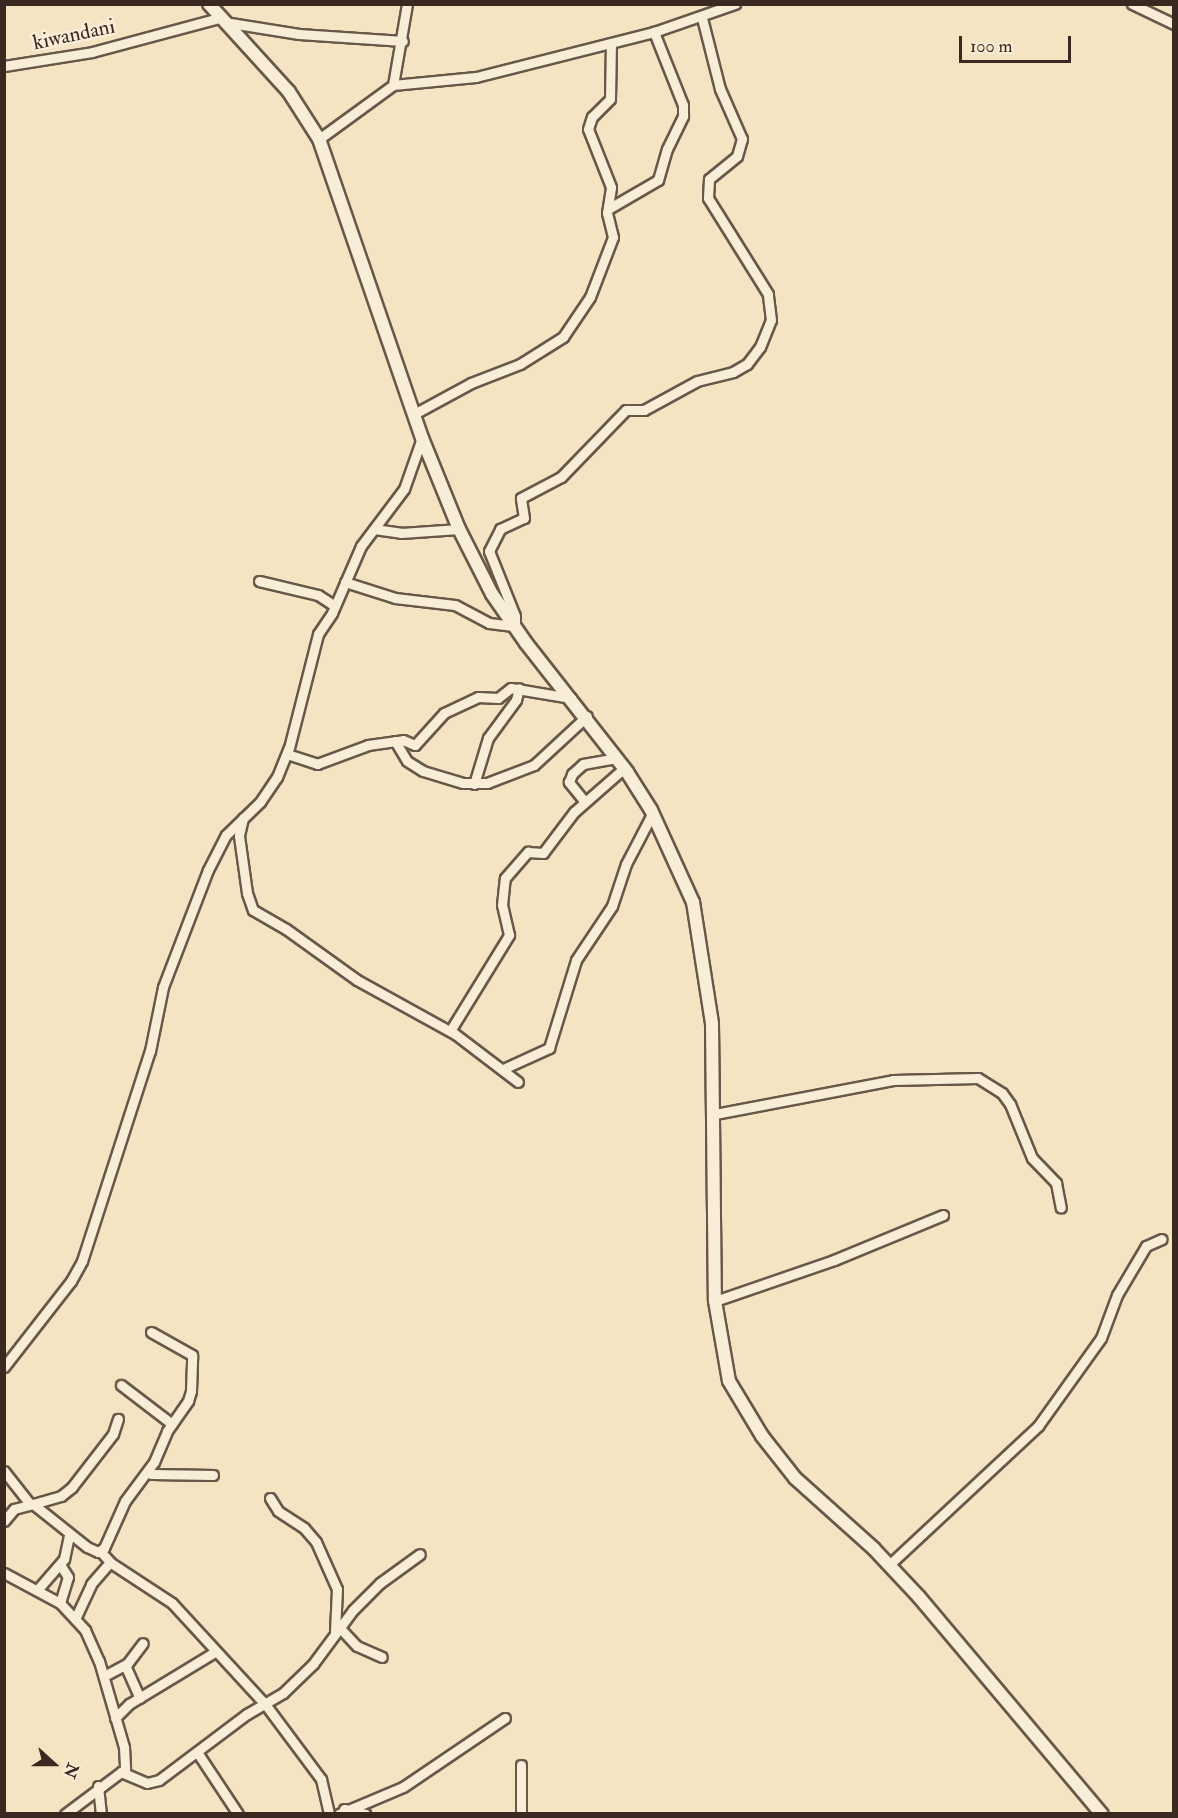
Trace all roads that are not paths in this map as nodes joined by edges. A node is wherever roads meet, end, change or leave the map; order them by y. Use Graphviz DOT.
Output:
graph roads {
  1 [pos="208,4"];
  2 [pos="407,4"];
  3 [pos="735,4"];
  4 [pos="1134,5"];
  5 [pos="702,18"];
  6 [pos="221,20"];
  7 [pos="1173,24"];
  8 [pos="654,32"];
  9 [pos="403,41"];
  10 [pos="611,43"];
  11 [pos="4,66"];
  12 [pos="393,85"];
  13 [pos="319,139"];
  14 [pos="608,209"];
  15 [pos="414,414"];
  16 [pos="422,438"];
  17 [pos="374,529"];
  18 [pos="459,529"];
  19 [pos="259,581"];
  20 [pos="345,582"];
  21 [pos="335,606"];
  22 [pos="515,626"];
  23 [pos="519,688"];
  24 [pos="571,699"];
  25 [pos="587,716"];
  26 [pos="395,741"];
  27 [pos="288,754"];
  28 [pos="621,763"];
  29 [pos="474,784"];
  30 [pos="585,801"];
  31 [pos="652,814"];
  32 [pos="243,818"];
  33 [pos="450,1031"];
  34 [pos="503,1069"];
  35 [pos="518,1082"];
  36 [pos="715,1113"];
  37 [pos="1061,1208"];
  38 [pos="943,1215"];
  39 [pos="1162,1239"];
  40 [pos="715,1301"];
  41 [pos="151,1332"];
  42 [pos="4,1367"];
  43 [pos="121,1384"];
  44 [pos="118,1419"];
  45 [pos="172,1424"];
  46 [pos="157,1455"];
  47 [pos="4,1472"];
  48 [pos="151,1474"];
  49 [pos="213,1475"];
  50 [pos="141,1478"];
  51 [pos="270,1498"];
  52 [pos="32,1504"];
  53 [pos="4,1521"];
  54 [pos="69,1535"];
  55 [pos="100,1551"];
  56 [pos="420,1554"];
  57 [pos="110,1562"];
  58 [pos="60,1564"];
  59 [pos="889,1565"];
  60 [pos="4,1573"];
  61 [pos="38,1589"];
  62 [pos="60,1603"];
  63 [pos="75,1619"];
  64 [pos="337,1630"];
  65 [pos="143,1643"];
  66 [pos="215,1652"];
  67 [pos="382,1657"];
  68 [pos="125,1665"];
  69 [pos="104,1676"];
  70 [pos="140,1698"];
  71 [pos="265,1704"];
  72 [pos="115,1718"];
  73 [pos="505,1718"];
  74 [pos="197,1752"];
  75 [pos="521,1765"];
  76 [pos="121,1772"];
  77 [pos="98,1786"];
  78 [pos="329,1808"];
  79 [pos="342,1811"];
  80 [pos="65,1814"];
  81 [pos="101,1814"];
  82 [pos="238,1814"];
  83 [pos="365,1814"];
  84 [pos="521,1814"];
  85 [pos="1102,1814"];
  1 -- 6 [label="street"];
  2 -- 9 [label="street"];
  3 -- 5 [label="street"];
  4 -- 7 [label="street"];
  5 -- 8 [label="street"];
  5 -- 22 [label="street"];
  6 -- 9 [label="street"];
  6 -- 11 [label="street, kiwandani"];
  6 -- 13 [label="street"];
  8 -- 10 [label="street"];
  8 -- 14 [label="street"];
  9 -- 12 [label="street"];
  10 -- 12 [label="street"];
  10 -- 14 [label="street"];
  12 -- 13 [label="street"];
  13 -- 15 [label="street"];
  14 -- 15 [label="street"];
  15 -- 16 [label="street"];
  16 -- 17 [label="street"];
  16 -- 18 [label="street"];
  17 -- 18 [label="street"];
  17 -- 20 [label="street"];
  18 -- 22 [label="street"];
  19 -- 21 [label="street"];
  20 -- 21 [label="street"];
  20 -- 22 [label="street"];
  21 -- 27 [label="street"];
  22 -- 24 [label="street"];
  23 -- 24 [label="street"];
  23 -- 26 [label="street"];
  23 -- 29 [label="street"];
  24 -- 25 [label="street"];
  25 -- 28 [label="street"];
  25 -- 29 [label="street"];
  26 -- 27 [label="street"];
  26 -- 29 [label="street"];
  27 -- 32 [label="street"];
  28 -- 30 [label="street"];
  28 -- 30 [label="street"];
  28 -- 31 [label="street"];
  30 -- 33 [label="street"];
  31 -- 34 [label="street"];
  31 -- 36 [label="street"];
  32 -- 33 [label="street"];
  32 -- 42 [label="street"];
  33 -- 34 [label="street"];
  34 -- 35 [label="street"];
  36 -- 37 [label="street"];
  36 -- 40 [label="street"];
  38 -- 40 [label="street"];
  39 -- 59 [label="street"];
  40 -- 59 [label="street"];
  41 -- 45 [label="street"];
  43 -- 45 [label="street"];
  44 -- 52 [label="street"];
  45 -- 46 [label="street"];
  46 -- 48 [label="street"];
  46 -- 50 [label="street"];
  47 -- 52 [label="street"];
  48 -- 49 [label="street"];
  48 -- 50 [label="street"];
  50 -- 55 [label="street"];
  51 -- 64 [label="street"];
  52 -- 53 [label="street"];
  52 -- 54 [label="street"];
  54 -- 55 [label="street"];
  54 -- 58 [label="street"];
  55 -- 57 [label="street"];
  56 -- 64 [label="street"];
  57 -- 63 [label="street"];
  57 -- 66 [label="street"];
  58 -- 61 [label="street"];
  58 -- 62 [label="street"];
  59 -- 85 [label="street"];
  60 -- 61 [label="street"];
  61 -- 62 [label="street"];
  62 -- 63 [label="street"];
  63 -- 69 [label="street"];
  64 -- 67 [label="street"];
  64 -- 71 [label="street"];
  65 -- 68 [label="street"];
  66 -- 70 [label="street"];
  66 -- 71 [label="street"];
  68 -- 69 [label="street"];
  68 -- 70 [label="street"];
  69 -- 72 [label="street"];
  70 -- 72 [label="street"];
  71 -- 74 [label="street"];
  71 -- 78 [label="street"];
  72 -- 76 [label="street"];
  73 -- 79 [label="street"];
  74 -- 76 [label="street"];
  74 -- 82 [label="street"];
  75 -- 84 [label="street"];
  76 -- 77 [label="street"];
  77 -- 80 [label="street"];
  77 -- 81 [label="street"];
  78 -- 79 [label="street"];
  79 -- 83 [label="street"];
}
